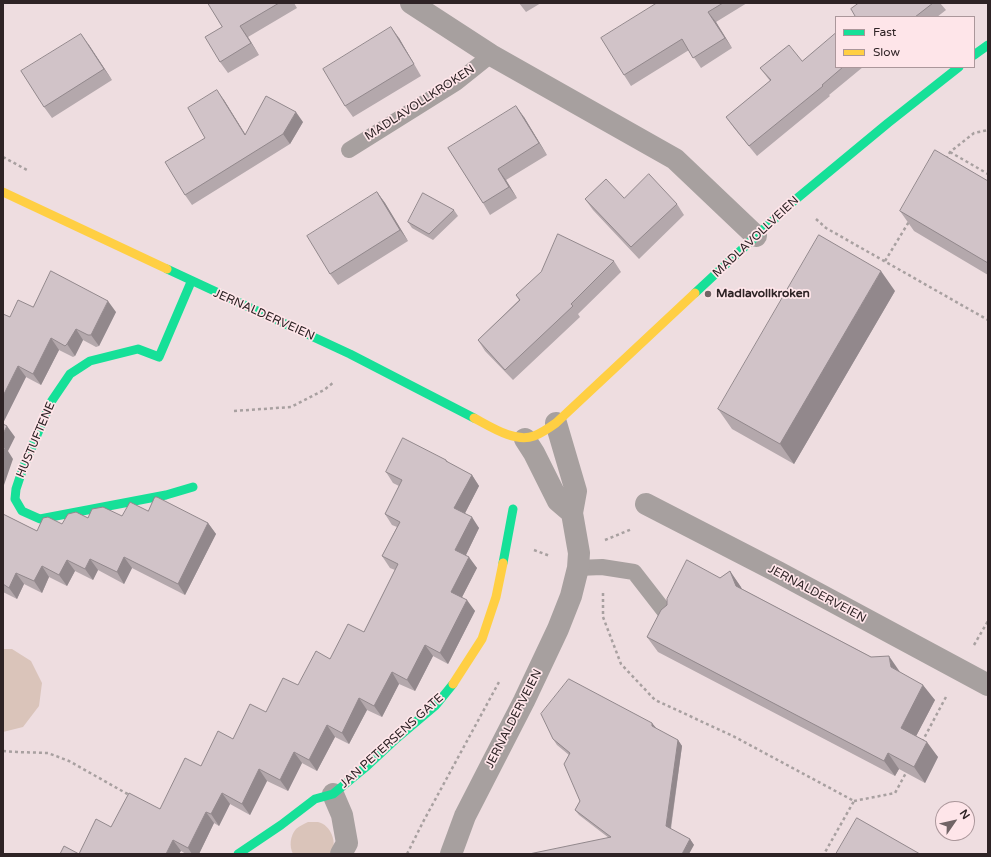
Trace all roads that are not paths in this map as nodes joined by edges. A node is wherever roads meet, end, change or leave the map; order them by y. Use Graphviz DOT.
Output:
graph roads {
  1 [pos="411,3"];
  2 [pos="988,44"];
  3 [pos="491,55"];
  4 [pos="975,55"];
  5 [pos="958,68"];
  6 [pos="349,150"];
  7 [pos="3,192"];
  8 [pos="756,236"];
  9 [pos="191,282"];
  10 [pos="541,432"];
  11 [pos="193,487"];
  12 [pos="646,504"];
  13 [pos="513,509"];
  14 [pos="572,513"];
  15 [pos="578,568"];
  16 [pos="669,617"];
  17 [pos="988,685"];
  18 [pos="333,794"];
  19 [pos="242,853"];
  20 [pos="341,854"];
  21 [pos="451,854"];
  1 -- 3 [label="street, MADLAVOLLKROKEN"];
  2 -- 4 [label="street"];
  3 -- 6 [label="lane, MADLAVOLLKROKEN"];
  3 -- 8 [label="street, MADLAVOLLKROKEN"];
  5 -- 8 [label="street, MADLAVOLLVEIEN"];
  7 -- 9 [label="street, JERNALDERVEIEN"];
  8 -- 10 [label="street, MADLAVOLLVEIEN"];
  9 -- 10 [label="street, JERNALDERVEIEN"];
  9 -- 11 [label="street, HUSTUFTENE"];
  10 -- 14 [label="street, JERNALDERVEIEN"];
  10 -- 14 [label="street"];
  12 -- 17 [label="street, JERNALDERVEIEN"];
  13 -- 18 [label="street, JAN PETERSENS GATE"];
  14 -- 15 [label="street, JERNALDERVEIEN"];
  15 -- 16 [label="lane"];
  15 -- 21 [label="street, JERNALDERVEIEN"];
  18 -- 19 [label="street, JAN PETERSENS GATE"];
  18 -- 20 [label="street, JAN PETERSENS GATE"];
}
